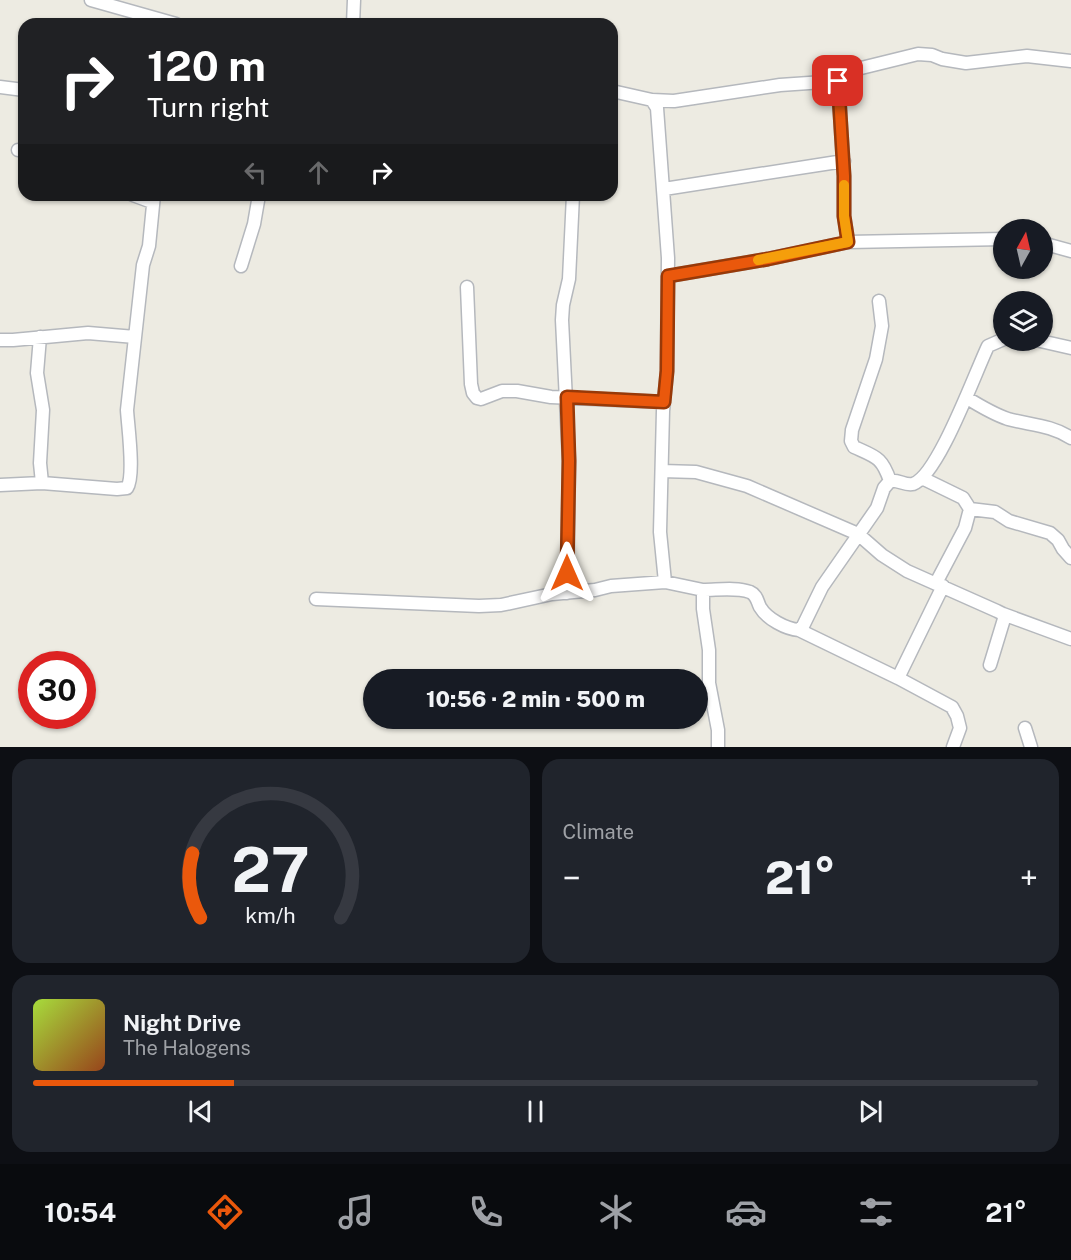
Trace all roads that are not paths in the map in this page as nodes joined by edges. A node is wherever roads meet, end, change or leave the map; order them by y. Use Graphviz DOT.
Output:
graph roads {
  1 [pos="91,0"];
  2 [pos="354,0"];
  3 [pos="155,18"];
  4 [pos="354,18"];
  5 [pos="1071,61"];
  6 [pos="838,81"];
  7 [pos="0,87"];
  8 [pos="18,89"];
  9 [pos="618,92"];
  10 [pos="652,100"];
  11 [pos="844,161"];
  12 [pos="664,189"];
  13 [pos="153,201"];
  14 [pos="258,201"];
  15 [pos="573,201"];
  16 [pos="993,239"];
  17 [pos="848,242"];
  18 [pos="1053,246"];
  19 [pos="1071,251"];
  20 [pos="242,266"];
  21 [pos="668,276"];
  22 [pos="467,287"];
  23 [pos="879,301"];
  24 [pos="40,337"];
  25 [pos="135,337"];
  26 [pos="0,340"];
  27 [pos="993,344"];
  28 [pos="1053,344"];
  29 [pos="1071,348"];
  30 [pos="567,397"];
  31 [pos="967,398"];
  32 [pos="664,402"];
  33 [pos="1071,438"];
  34 [pos="662,471"];
  35 [pos="922,478"];
  36 [pos="890,481"];
  37 [pos="42,483"];
  38 [pos="0,485"];
  39 [pos="970,508"];
  40 [pos="858,534"];
  41 [pos="1071,558"];
  42 [pos="664,582"];
  43 [pos="939,585"];
  44 [pos="703,590"];
  45 [pos="567,592"];
  46 [pos="316,598"];
  47 [pos="1003,614"];
  48 [pos="799,630"];
  49 [pos="1071,639"];
  50 [pos="990,665"];
  51 [pos="706,669"];
  52 [pos="898,678"];
  53 [pos="708,699"];
  54 [pos="1025,728"];
  55 [pos="718,747"];
  56 [pos="953,747"];
  57 [pos="1031,747"];
  1 -- 3 [label="street"];
  2 -- 4 [label="street"];
  5 -- 6 [label="street"];
  6 -- 10 [label="street"];
  6 -- 11 [label="street"];
  7 -- 8 [label="street"];
  9 -- 10 [label="street"];
  10 -- 12 [label="street"];
  11 -- 12 [label="street"];
  11 -- 17 [label="street"];
  12 -- 21 [label="street"];
  13 -- 25 [label="street"];
  14 -- 20 [label="street"];
  15 -- 30 [label="street"];
  16 -- 17 [label="street"];
  17 -- 21 [label="street"];
  18 -- 19 [label="street"];
  21 -- 32 [label="street"];
  22 -- 30 [label="street"];
  23 -- 36 [label="street"];
  24 -- 25 [label="street"];
  24 -- 26 [label="street"];
  24 -- 37 [label="street"];
  25 -- 37 [label="street"];
  27 -- 31 [label="street"];
  28 -- 29 [label="street"];
  30 -- 32 [label="street"];
  30 -- 45 [label="street"];
  31 -- 33 [label="street"];
  31 -- 35 [label="street"];
  32 -- 34 [label="street"];
  34 -- 40 [label="street"];
  34 -- 42 [label="street"];
  35 -- 36 [label="street"];
  35 -- 39 [label="street"];
  36 -- 40 [label="street"];
  37 -- 38 [label="street"];
  39 -- 41 [label="street"];
  39 -- 43 [label="street"];
  40 -- 43 [label="street"];
  40 -- 48 [label="street"];
  42 -- 44 [label="street"];
  42 -- 45 [label="street"];
  43 -- 47 [label="street"];
  43 -- 52 [label="street"];
  44 -- 48 [label="street"];
  44 -- 51 [label="street"];
  45 -- 46 [label="street"];
  47 -- 49 [label="street"];
  47 -- 50 [label="street"];
  48 -- 52 [label="street"];
  52 -- 56 [label="street"];
  53 -- 55 [label="street"];
  54 -- 57 [label="street"];
}
